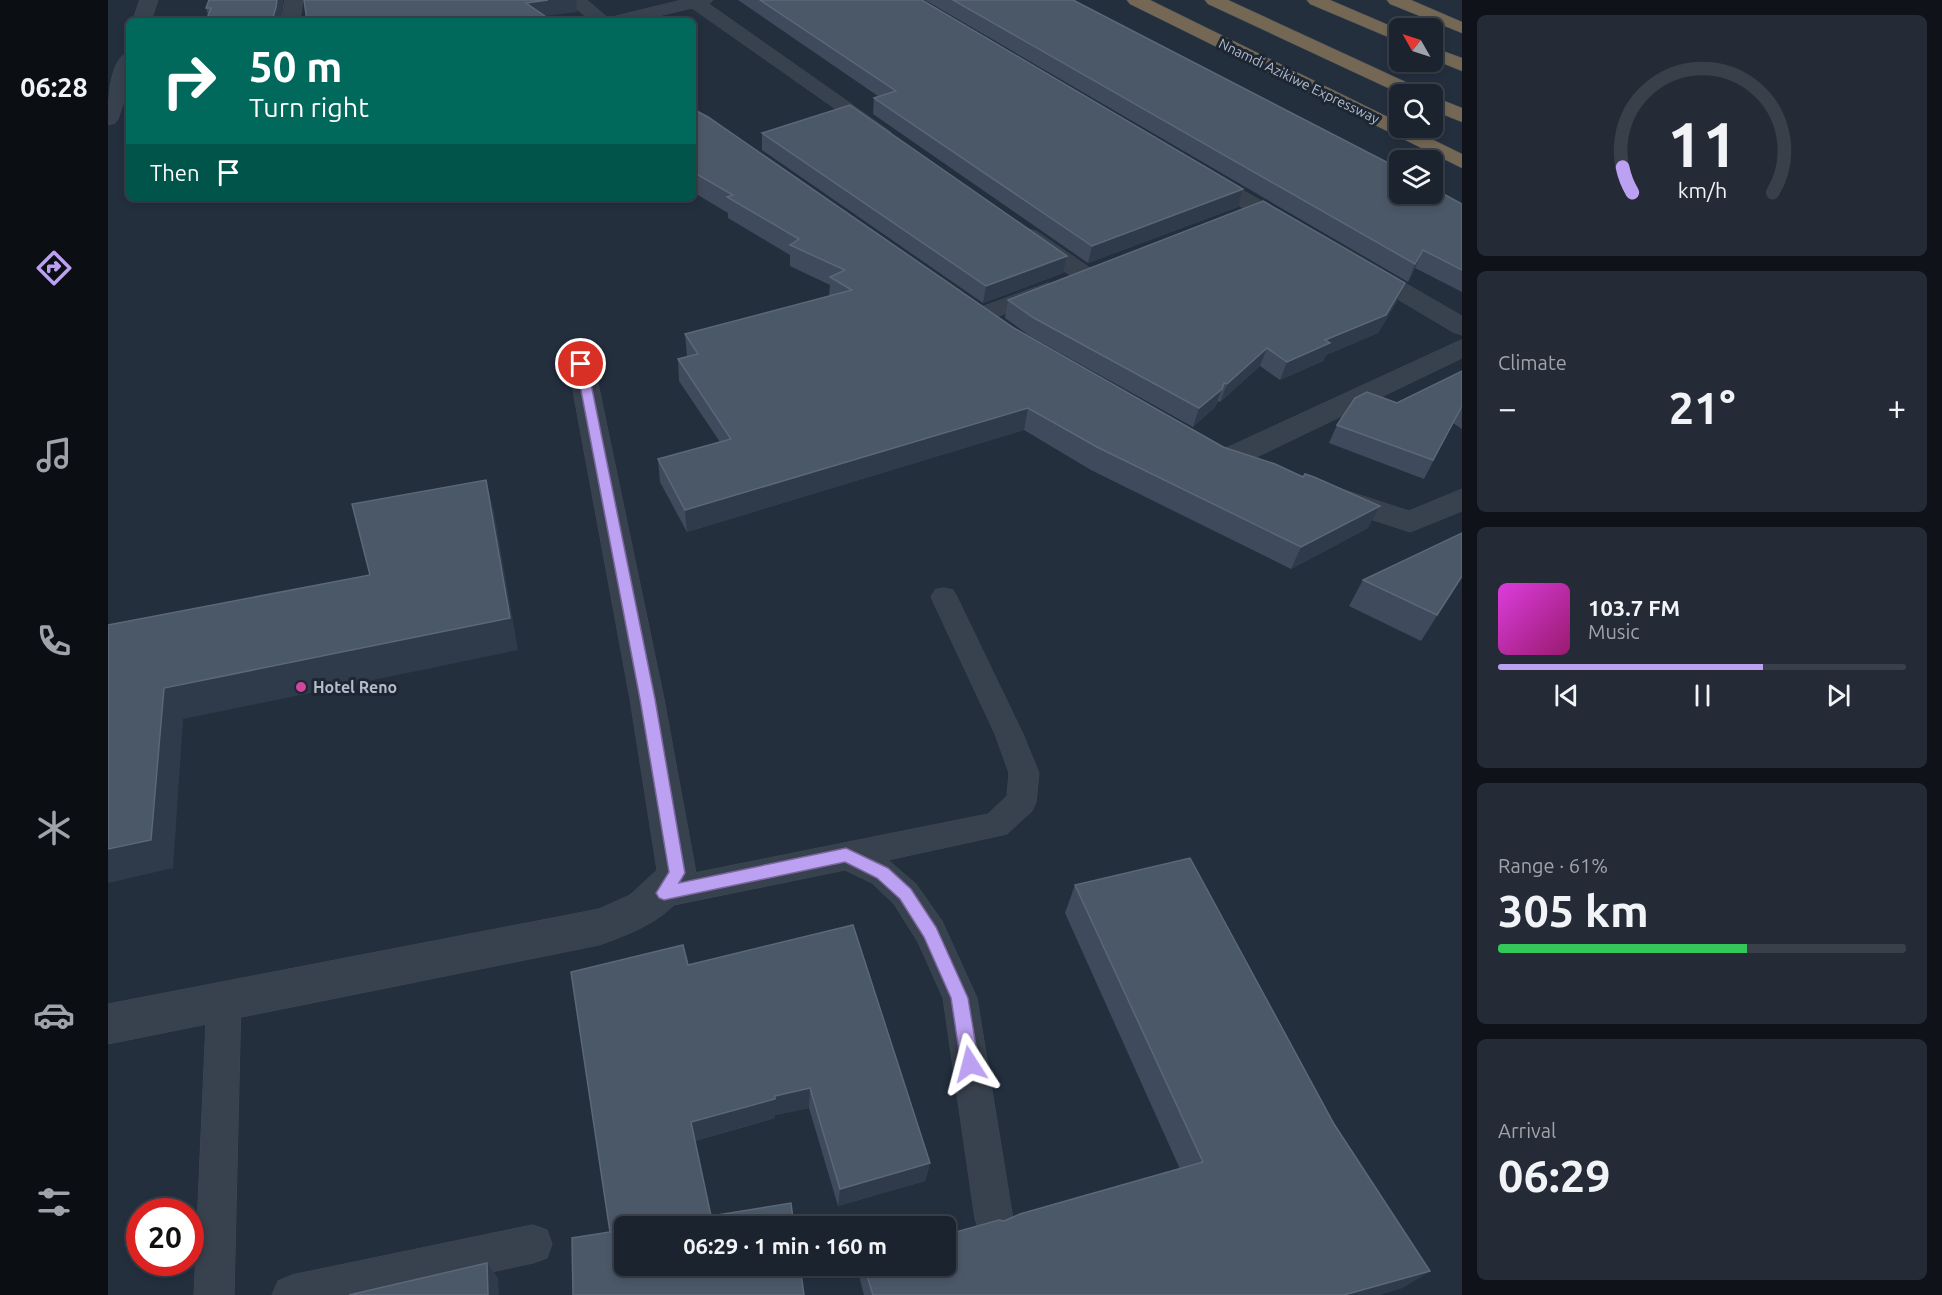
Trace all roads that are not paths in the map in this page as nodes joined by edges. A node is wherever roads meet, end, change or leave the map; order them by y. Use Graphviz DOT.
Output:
graph roads {
  1 [pos="149,0"];
  2 [pos="294,0"];
  3 [pos="576,0"];
  4 [pos="1136,0"];
  5 [pos="1214,0"];
  6 [pos="1316,0"];
  7 [pos="1396,0"];
  8 [pos="699,1"];
  9 [pos="143,18"];
  10 [pos="291,18"];
  11 [pos="598,18"];
  12 [pos="628,18"];
  13 [pos="1462,28"];
  14 [pos="1389,32"];
  15 [pos="1443,57"];
  16 [pos="1462,65"];
  17 [pos="126,67"];
  18 [pos="1395,84"];
  19 [pos="1443,107"];
  20 [pos="1462,116"];
  21 [pos="108,118"];
  22 [pos="900,146"];
  23 [pos="1462,162"];
  24 [pos="1187,165"];
  25 [pos="1007,221"];
  26 [pos="1310,238"];
  27 [pos="1340,255"];
  28 [pos="1462,327"];
  29 [pos="1004,332"];
  30 [pos="1462,348"];
  31 [pos="581,364"];
  32 [pos="1258,471"];
  33 [pos="1312,489"];
  34 [pos="1462,498"];
  35 [pos="944,597"];
  36 [pos="846,855"];
  37 [pos="664,893"];
  38 [pos="224,999"];
  39 [pos="108,1024"];
  40 [pos="994,1219"];
  41 [pos="533,1244"];
  42 [pos="214,1295"];
  43 [pos="292,1295"];
  1 -- 9 [label="street"];
  2 -- 10 [label="street"];
  3 -- 11 [label="street"];
  4 -- 23 [label="highway, Nnamdi Azikiwe Expressway"];
  5 -- 18 [label="highway"];
  6 -- 14 [label="highway"];
  7 -- 13 [label="highway"];
  8 -- 12 [label="street"];
  8 -- 22 [label="street"];
  15 -- 16 [label="highway"];
  17 -- 21 [label="street"];
  19 -- 20 [label="highway"];
  24 -- 26 [label="street"];
  25 -- 29 [label="street"];
  27 -- 28 [label="street"];
  30 -- 32 [label="street"];
  31 -- 37 [label="street"];
  33 -- 34 [label="street"];
  35 -- 36 [label="lane"];
  36 -- 37 [label="lane"];
  36 -- 40 [label="lane"];
  37 -- 38 [label="street"];
  38 -- 39 [label="street"];
  38 -- 42 [label="lane"];
  41 -- 43 [label="lane"];
}
